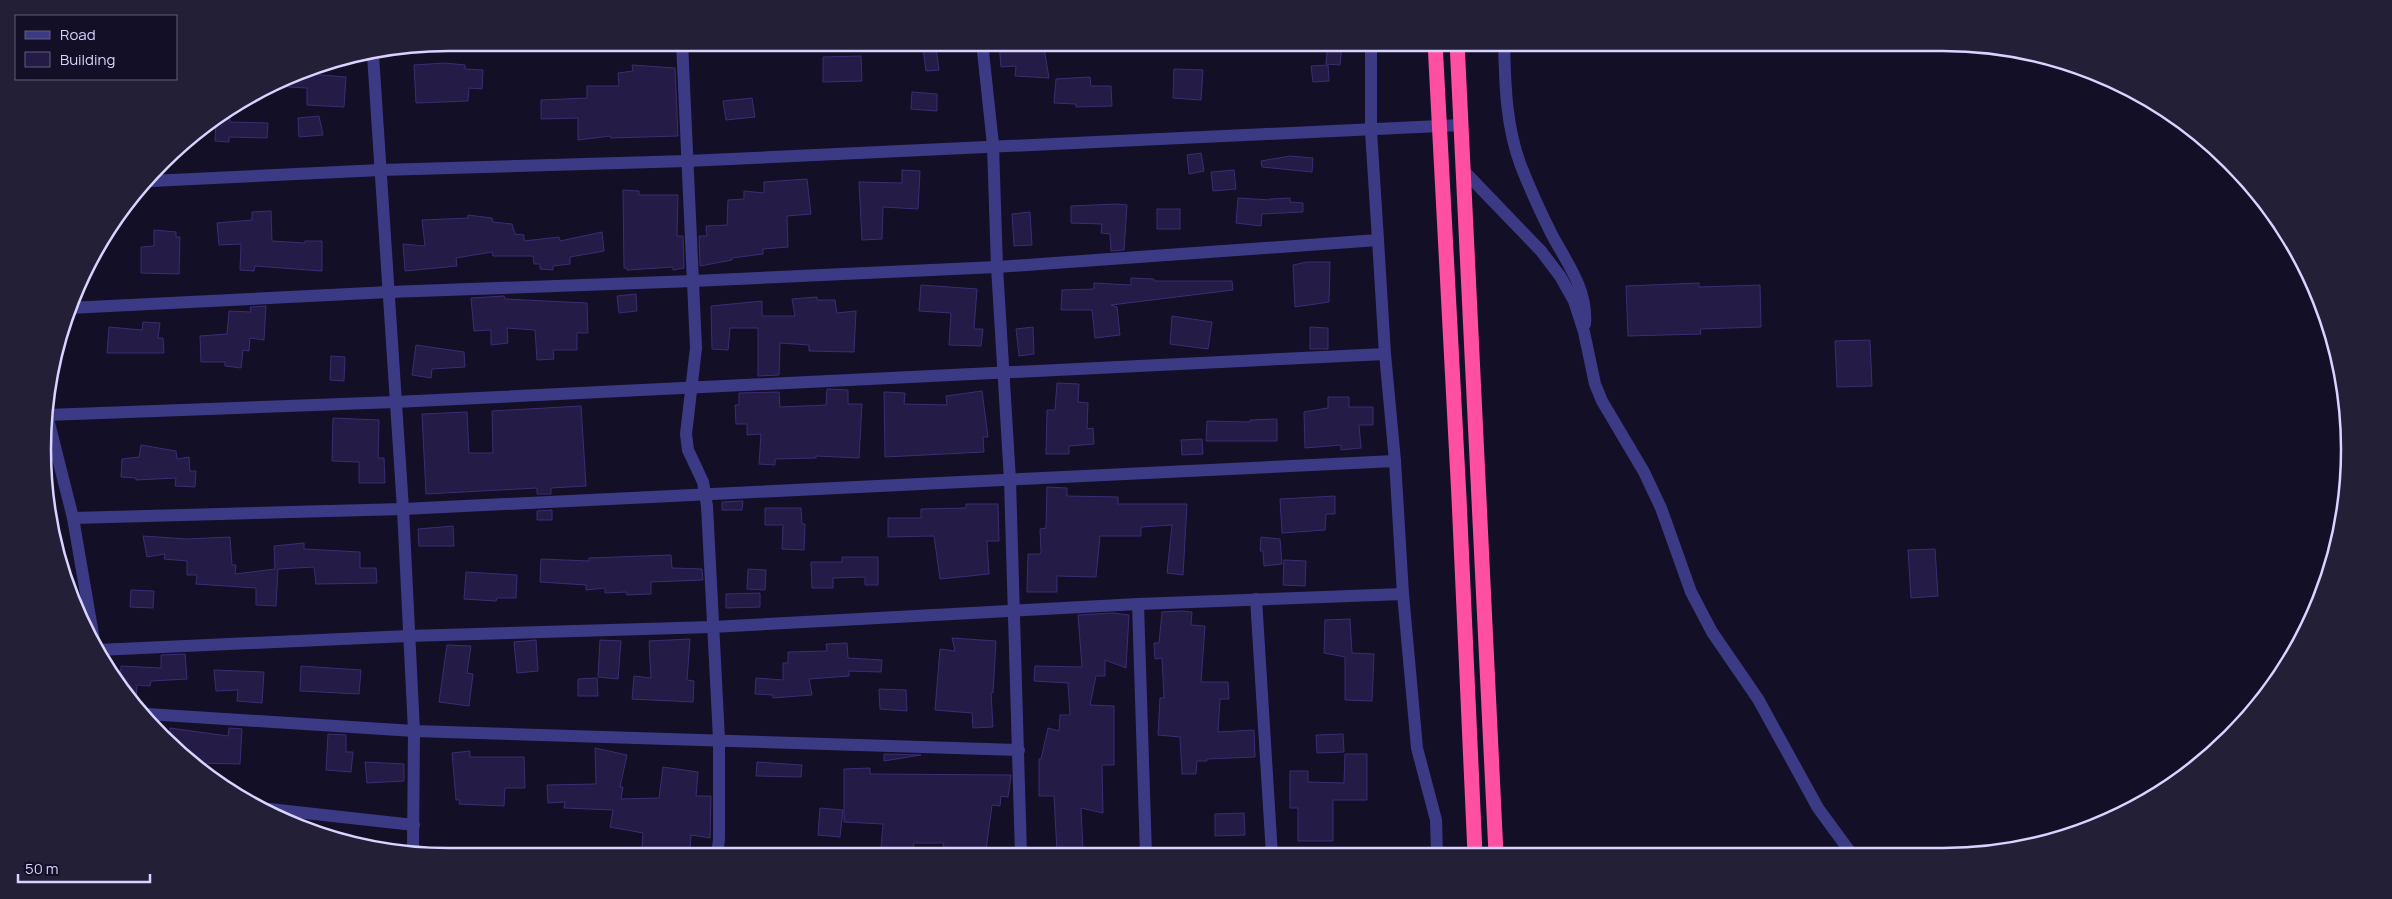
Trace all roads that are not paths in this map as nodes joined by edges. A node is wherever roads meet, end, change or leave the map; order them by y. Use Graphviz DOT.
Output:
graph roads {
  1 [pos="682,51"];
  2 [pos="983,51"];
  3 [pos="1371,51"];
  4 [pos="1436,51"];
  5 [pos="1457,51"];
  6 [pos="1504,51"];
  7 [pos="373,59"];
  8 [pos="1461,125"];
  9 [pos="1440,127"];
  10 [pos="1371,131"];
  11 [pos="993,145"];
  12 [pos="687,160"];
  13 [pos="381,170"];
  14 [pos="1464,171"];
  15 [pos="156,181"];
  16 [pos="1378,240"];
  17 [pos="997,268"];
  18 [pos="693,281"];
  19 [pos="389,292"];
  20 [pos="78,308"];
  21 [pos="1584,332"];
  22 [pos="1385,354"];
  23 [pos="1002,372"];
  24 [pos="692,387"];
  25 [pos="395,402"];
  26 [pos="53,415"];
  27 [pos="52,433"];
  28 [pos="1395,461"];
  29 [pos="1010,480"];
  30 [pos="705,493"];
  31 [pos="403,509"];
  32 [pos="74,518"];
  33 [pos="1402,594"];
  34 [pos="1256,599"];
  35 [pos="1138,604"];
  36 [pos="1013,611"];
  37 [pos="92,625"];
  38 [pos="712,627"];
  39 [pos="408,636"];
  40 [pos="105,650"];
  41 [pos="152,714"];
  42 [pos="414,731"];
  43 [pos="720,740"];
  44 [pos="1019,750"];
  45 [pos="281,810"];
  46 [pos="414,825"];
  47 [pos="413,846"];
  48 [pos="718,848"];
  49 [pos="1021,848"];
  50 [pos="1146,848"];
  51 [pos="1272,848"];
  52 [pos="1437,848"];
  53 [pos="1475,848"];
  54 [pos="1496,848"];
  55 [pos="1847,848"];
  1 -- 12 [label="street"];
  2 -- 11 [label="street"];
  3 -- 10 [label="street"];
  4 -- 9 [label="highway"];
  5 -- 8 [label="highway"];
  6 -- 21 [label="street"];
  7 -- 13 [label="street"];
  8 -- 9 [label="street"];
  8 -- 14 [label="highway"];
  9 -- 10 [label="street"];
  9 -- 53 [label="highway"];
  10 -- 11 [label="street"];
  10 -- 16 [label="street"];
  11 -- 12 [label="street"];
  11 -- 17 [label="street"];
  12 -- 13 [label="street"];
  12 -- 18 [label="street"];
  13 -- 15 [label="street"];
  13 -- 19 [label="street"];
  14 -- 21 [label="street"];
  14 -- 54 [label="highway"];
  16 -- 17 [label="street"];
  16 -- 22 [label="street"];
  17 -- 18 [label="street"];
  17 -- 23 [label="street"];
  18 -- 19 [label="street"];
  18 -- 24 [label="street"];
  19 -- 20 [label="street"];
  19 -- 25 [label="street"];
  21 -- 55 [label="street"];
  22 -- 23 [label="street"];
  22 -- 28 [label="street"];
  23 -- 24 [label="street"];
  23 -- 29 [label="street"];
  24 -- 25 [label="street"];
  24 -- 30 [label="street"];
  25 -- 26 [label="street"];
  25 -- 31 [label="street"];
  27 -- 32 [label="street"];
  28 -- 29 [label="street"];
  28 -- 33 [label="street"];
  29 -- 30 [label="street"];
  29 -- 36 [label="street"];
  30 -- 31 [label="street"];
  30 -- 38 [label="street"];
  31 -- 32 [label="street"];
  31 -- 39 [label="street"];
  32 -- 37 [label="street"];
  33 -- 34 [label="street"];
  33 -- 52 [label="street"];
  34 -- 35 [label="street"];
  34 -- 51 [label="street"];
  35 -- 36 [label="street"];
  35 -- 50 [label="street"];
  36 -- 38 [label="street"];
  36 -- 44 [label="street"];
  38 -- 39 [label="street"];
  38 -- 43 [label="street"];
  39 -- 40 [label="street"];
  39 -- 42 [label="street"];
  41 -- 42 [label="street"];
  42 -- 43 [label="street"];
  42 -- 46 [label="street"];
  43 -- 44 [label="street"];
  43 -- 48 [label="street"];
  44 -- 49 [label="street"];
  45 -- 46 [label="street"];
  46 -- 47 [label="street"];
}
